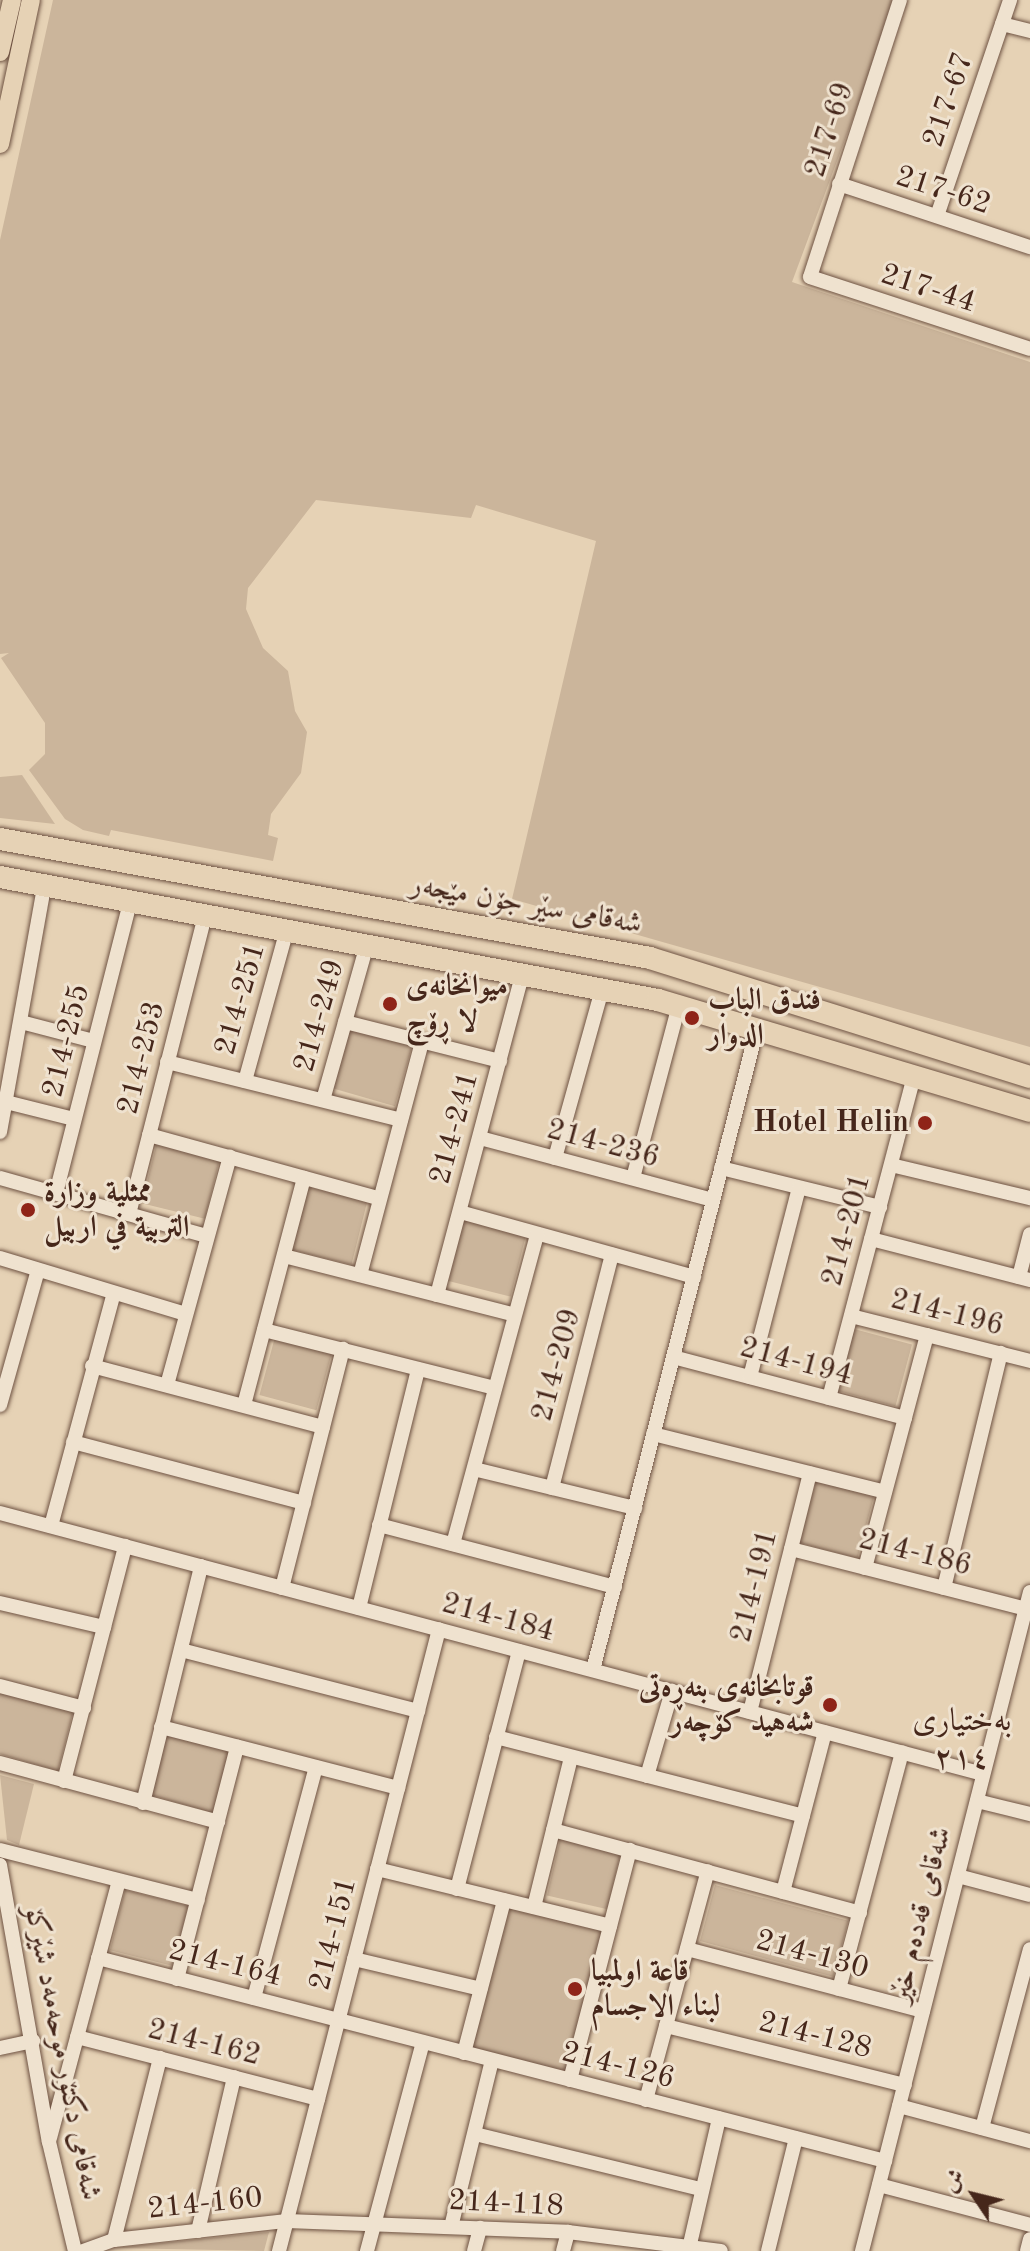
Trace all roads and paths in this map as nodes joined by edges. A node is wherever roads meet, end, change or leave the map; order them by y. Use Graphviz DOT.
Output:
graph roads {
  1 [pos="12,0"];
  2 [pos="31,0"];
  3 [pos="900,0"];
  4 [pos="1010,0"];
  5 [pos="1002,24"];
  6 [pos="1030,31"];
  7 [pos="0,52"];
  8 [pos="0,144"];
  9 [pos="839,184"];
  10 [pos="937,216"];
  11 [pos="1029,244"];
  12 [pos="810,277"];
  13 [pos="1030,349"];
  14 [pos="0,827"];
  15 [pos="10,840"];
  16 [pos="2,878"];
  17 [pos="44,887"];
  18 [pos="130,902"];
  19 [pos="205,915"];
  20 [pos="287,930"];
  21 [pos="367,945"];
  22 [pos="522,975"];
  23 [pos="602,990"];
  24 [pos="679,1005"];
  25 [pos="21,1022"];
  26 [pos="345,1022"];
  27 [pos="757,1029"];
  28 [pos="94,1041"];
  29 [pos="422,1042"];
  30 [pos="500,1061"];
  31 [pos="167,1062"];
  32 [pos="1002,1068"];
  33 [pos="914,1076"];
  34 [pos="1030,1077"];
  35 [pos="245,1081"];
  36 [pos="1030,1086"];
  37 [pos="986,1098"];
  38 [pos="323,1100"];
  39 [pos="6,1102"];
  40 [pos="1030,1110"];
  41 [pos="74,1119"];
  42 [pos="401,1120"];
  43 [pos="0,1132"];
  44 [pos="149,1135"];
  45 [pos="480,1138"];
  46 [pos="230,1157"];
  47 [pos="555,1158"];
  48 [pos="891,1165"];
  49 [pos="721,1168"];
  50 [pos="0,1178"];
  51 [pos="304,1178"];
  52 [pos="633,1178"];
  53 [pos="799,1188"];
  54 [pos="56,1193"];
  55 [pos="378,1198"];
  56 [pos="1030,1198"];
  57 [pos="713,1200"];
  58 [pos="880,1207"];
  59 [pos="460,1212"];
  60 [pos="129,1214"];
  61 [pos="537,1234"];
  62 [pos="1030,1234"];
  63 [pos="206,1236"];
  64 [pos="871,1239"];
  65 [pos="612,1255"];
  66 [pos="284,1256"];
  67 [pos="0,1258"];
  68 [pos="38,1270"];
  69 [pos="360,1275"];
  70 [pos="694,1277"];
  71 [pos="1024,1278"];
  72 [pos="114,1293"];
  73 [pos="437,1295"];
  74 [pos="186,1314"];
  75 [pos="515,1315"];
  76 [pos="851,1316"];
  77 [pos="264,1330"];
  78 [pos="927,1335"];
  79 [pos="343,1349"];
  80 [pos="1001,1353"];
  81 [pos="673,1357"];
  82 [pos="1030,1361"];
  83 [pos="92,1366"];
  84 [pos="418,1369"];
  85 [pos="750,1377"];
  86 [pos="167,1385"];
  87 [pos="495,1388"];
  88 [pos="829,1398"];
  89 [pos="0,1405"];
  90 [pos="244,1405"];
  91 [pos="905,1418"];
  92 [pos="323,1427"];
  93 [pos="653,1434"];
  94 [pos="73,1442"];
  95 [pos="474,1469"];
  96 [pos="810,1473"];
  97 [pos="552,1488"];
  98 [pos="885,1492"];
  99 [pos="304,1503"];
  100 [pos="635,1508"];
  101 [pos="0,1513"];
  102 [pos="379,1525"];
  103 [pos="51,1526"];
  104 [pos="453,1544"];
  105 [pos="125,1546"];
  106 [pos="791,1549"];
  107 [pos="201,1566"];
  108 [pos="865,1568"];
  109 [pos="615,1587"];
  110 [pos="282,1588"];
  111 [pos="944,1588"];
  112 [pos="1030,1592"];
  113 [pos="0,1603"];
  114 [pos="359,1608"];
  115 [pos="1028,1609"];
  116 [pos="104,1627"];
  117 [pos="439,1629"];
  118 [pos="181,1650"];
  119 [pos="519,1651"];
  120 [pos="593,1670"];
  121 [pos="0,1686"];
  122 [pos="672,1691"];
  123 [pos="84,1708"];
  124 [pos="418,1711"];
  125 [pos="750,1712"];
  126 [pos="161,1727"];
  127 [pos="825,1732"];
  128 [pos="496,1737"];
  129 [pos="237,1747"];
  130 [pos="902,1752"];
  131 [pos="571,1757"];
  132 [pos="0,1763"];
  133 [pos="316,1767"];
  134 [pos="983,1774"];
  135 [pos="647,1776"];
  136 [pos="64,1781"];
  137 [pos="398,1788"];
  138 [pos="977,1801"];
  139 [pos="143,1803"];
  140 [pos="1030,1814"];
  141 [pos="803,1816"];
  142 [pos="218,1822"];
  143 [pos="553,1830"];
  144 [pos="0,1850"];
  145 [pos="630,1850"];
  146 [pos="0,1865"];
  147 [pos="377,1869"];
  148 [pos="708,1871"];
  149 [pos="958,1876"];
  150 [pos="119,1881"];
  151 [pos="457,1889"];
  152 [pos="783,1892"];
  153 [pos="1030,1895"];
  154 [pos="198,1900"];
  155 [pos="504,1900"];
  156 [pos="534,1907"];
  157 [pos="860,1913"];
  158 [pos="610,1926"];
  159 [pos="687,1949"];
  160 [pos="1030,1949"];
  161 [pos="98,1958"];
  162 [pos="354,1959"];
  163 [pos="177,1979"];
  164 [pos="481,1989"];
  165 [pos="839,1989"];
  166 [pos="254,1998"];
  167 [pos="923,2011"];
  168 [pos="338,2020"];
  169 [pos="666,2026"];
  170 [pos="77,2037"];
  171 [pos="33,2041"];
  172 [pos="423,2042"];
  173 [pos="0,2048"];
  174 [pos="464,2053"];
  175 [pos="160,2058"];
  176 [pos="492,2060"];
  177 [pos="234,2077"];
  178 [pos="570,2080"];
  179 [pos="905,2085"];
  180 [pos="318,2099"];
  181 [pos="646,2100"];
  182 [pos="899,2106"];
  183 [pos="719,2118"];
  184 [pos="982,2128"];
  185 [pos="475,2134"];
  186 [pos="796,2138"];
  187 [pos="1030,2141"];
  188 [pos="49,2142"];
  189 [pos="885,2161"];
  190 [pos="879,2185"];
  191 [pos="701,2189"];
  192 [pos="287,2221"];
  193 [pos="374,2223"];
  194 [pos="1030,2225"];
  195 [pos="451,2227"];
  196 [pos="480,2228"];
  197 [pos="198,2231"];
  198 [pos="568,2232"];
  199 [pos="1030,2239"];
  200 [pos="114,2240"];
  201 [pos="690,2244"];
  202 [pos="640,2245"];
  203 [pos="75,2251"];
  204 [pos="83,2251"];
  205 [pos="279,2251"];
  206 [pos="367,2251"];
  207 [pos="474,2251"];
  208 [pos="563,2251"];
  209 [pos="721,2251"];
  210 [pos="768,2251"];
  211 [pos="862,2251"];
  212 [pos="1027,2251"];
  1 -- 7 [label="main road"];
  2 -- 8 [label="main road"];
  3 -- 9 [label="street, 217-69"];
  4 -- 5 [label="street, 217-67"];
  5 -- 6 [label="street"];
  5 -- 10 [label="street, 217-67"];
  9 -- 10 [label="street, 217-62"];
  9 -- 12 [label="street, 217-69"];
  10 -- 11 [label="street, 217-62"];
  12 -- 13 [label="street, 217-44"];
  14 -- 15 [label="highway"];
  15 -- 32 [label="highway, شەقامی سێر جۆن مێجەر"];
  16 -- 17 [label="highway"];
  17 -- 18 [label="highway"];
  17 -- 25 [label="street"];
  18 -- 19 [label="highway"];
  18 -- 28 [label="street, 214-255"];
  19 -- 20 [label="highway"];
  19 -- 31 [label="street, 214-253"];
  20 -- 21 [label="highway"];
  20 -- 35 [label="street, 214-251"];
  21 -- 22 [label="highway"];
  21 -- 26 [label="street, 214-249"];
  22 -- 23 [label="highway"];
  22 -- 30 [label="street, 214-241"];
  23 -- 24 [label="highway"];
  23 -- 47 [label="street"];
  24 -- 27 [label="highway"];
  24 -- 52 [label="street"];
  25 -- 28 [label="street"];
  25 -- 39 [label="street"];
  26 -- 29 [label="street"];
  26 -- 38 [label="street, 214-249"];
  27 -- 33 [label="highway"];
  27 -- 49 [label="street"];
  28 -- 41 [label="street, 214-255"];
  29 -- 30 [label="street"];
  29 -- 42 [label="street"];
  30 -- 45 [label="street, 214-241"];
  31 -- 35 [label="street"];
  31 -- 44 [label="street, 214-253"];
  32 -- 34 [label="highway, شەقامی سێر جۆن مێجەر"];
  32 -- 37 [label="highway"];
  33 -- 37 [label="highway"];
  33 -- 48 [label="street, 214-201"];
  35 -- 38 [label="street"];
  36 -- 40 [label="highway"];
  37 -- 40 [label="highway"];
  38 -- 42 [label="street"];
  39 -- 41 [label="street"];
  39 -- 43 [label="street"];
  41 -- 54 [label="street, 214-255"];
  42 -- 55 [label="street"];
  44 -- 46 [label="street"];
  44 -- 60 [label="street, 214-253"];
  45 -- 47 [label="street, 214-236"];
  45 -- 59 [label="street, 214-241"];
  46 -- 51 [label="street"];
  46 -- 63 [label="street"];
  47 -- 52 [label="street, 214-236"];
  48 -- 56 [label="street"];
  48 -- 58 [label="street, 214-201"];
  49 -- 53 [label="street"];
  49 -- 57 [label="street"];
  50 -- 54 [label="street"];
  51 -- 55 [label="street"];
  51 -- 66 [label="street"];
  52 -- 57 [label="street, 214-236"];
  53 -- 58 [label="street"];
  53 -- 85 [label="street"];
  54 -- 60 [label="street"];
  55 -- 69 [label="street"];
  57 -- 70 [label="street"];
  58 -- 64 [label="street, 214-201"];
  59 -- 61 [label="street"];
  59 -- 73 [label="street, 214-241"];
  60 -- 63 [label="street"];
  61 -- 65 [label="street"];
  61 -- 75 [label="street"];
  62 -- 71 [label="street"];
  63 -- 74 [label="street"];
  64 -- 71 [label="street"];
  64 -- 76 [label="street, 214-201"];
  65 -- 70 [label="street"];
  65 -- 97 [label="street, 214-209"];
  66 -- 69 [label="street"];
  66 -- 77 [label="street"];
  67 -- 68 [label="street"];
  68 -- 72 [label="street"];
  68 -- 89 [label="street"];
  69 -- 73 [label="street"];
  70 -- 81 [label="street"];
  72 -- 74 [label="street"];
  72 -- 83 [label="street"];
  73 -- 75 [label="street"];
  74 -- 86 [label="street"];
  75 -- 87 [label="street"];
  76 -- 78 [label="street, 214-196"];
  76 -- 88 [label="street, 214-201"];
  77 -- 79 [label="street"];
  77 -- 90 [label="street"];
  78 -- 80 [label="street, 214-196"];
  78 -- 91 [label="street"];
  79 -- 84 [label="street"];
  79 -- 92 [label="street"];
  80 -- 82 [label="street, 214-196"];
  80 -- 111 [label="street"];
  81 -- 85 [label="street, 214-194"];
  81 -- 93 [label="street"];
  83 -- 86 [label="street"];
  83 -- 94 [label="street"];
  84 -- 87 [label="street"];
  84 -- 102 [label="street"];
  85 -- 88 [label="street, 214-194"];
  86 -- 90 [label="street"];
  87 -- 95 [label="street"];
  88 -- 91 [label="street, 214-194"];
  90 -- 92 [label="street"];
  91 -- 98 [label="street"];
  92 -- 99 [label="street"];
  93 -- 96 [label="street"];
  93 -- 100 [label="street"];
  94 -- 99 [label="street"];
  94 -- 103 [label="street"];
  95 -- 97 [label="street"];
  95 -- 104 [label="street"];
  96 -- 98 [label="street"];
  96 -- 106 [label="street, 214-191"];
  97 -- 100 [label="street"];
  98 -- 108 [label="street"];
  99 -- 110 [label="street"];
  100 -- 109 [label="street"];
  101 -- 103 [label="street, 214-184"];
  102 -- 104 [label="street"];
  102 -- 114 [label="street"];
  103 -- 105 [label="street, 214-184"];
  104 -- 109 [label="street"];
  105 -- 107 [label="street, 214-184"];
  105 -- 116 [label="street"];
  106 -- 108 [label="street, 214-186"];
  106 -- 125 [label="street, 214-191"];
  107 -- 110 [label="street, 214-184"];
  107 -- 118 [label="street"];
  108 -- 111 [label="street, 214-186"];
  109 -- 120 [label="street"];
  110 -- 114 [label="street, 214-184"];
  111 -- 115 [label="street, 214-186"];
  112 -- 115 [label="street, شەقامی قەدەم خێر"];
  113 -- 116 [label="street"];
  114 -- 117 [label="street, 214-184"];
  115 -- 134 [label="street, شەقامی قەدەم خێر"];
  116 -- 123 [label="street"];
  117 -- 119 [label="street, 214-184"];
  117 -- 124 [label="street, 214-151"];
  118 -- 124 [label="street"];
  118 -- 126 [label="street"];
  119 -- 120 [label="street, 214-184"];
  119 -- 128 [label="street"];
  120 -- 122 [label="street, 214-184"];
  121 -- 123 [label="street"];
  122 -- 125 [label="street, 214-184"];
  122 -- 135 [label="street"];
  123 -- 136 [label="street"];
  124 -- 137 [label="street, 214-151"];
  125 -- 127 [label="street, 214-184"];
  126 -- 129 [label="street"];
  126 -- 139 [label="street"];
  127 -- 130 [label="street, 214-184"];
  127 -- 141 [label="street"];
  128 -- 131 [label="street"];
  128 -- 151 [label="street"];
  129 -- 133 [label="street"];
  129 -- 142 [label="street"];
  130 -- 134 [label="street, 214-184"];
  130 -- 157 [label="street"];
  131 -- 135 [label="street"];
  131 -- 143 [label="street"];
  132 -- 136 [label="street"];
  133 -- 137 [label="street"];
  133 -- 166 [label="street"];
  134 -- 138 [label="street, شەقامی قەدەم خێر"];
  135 -- 141 [label="street"];
  136 -- 139 [label="street"];
  137 -- 147 [label="street, 214-151"];
  138 -- 140 [label="street"];
  138 -- 149 [label="street, شەقامی قەدەم خێر"];
  139 -- 142 [label="street"];
  141 -- 152 [label="street"];
  142 -- 154 [label="street"];
  143 -- 145 [label="street"];
  143 -- 156 [label="street"];
  144 -- 150 [label="street"];
  145 -- 148 [label="street"];
  145 -- 158 [label="street"];
  146 -- 171 [label="street, شەقامی دکتۆر موحەمەد شێرکۆ"];
  147 -- 151 [label="street"];
  147 -- 162 [label="street, 214-151"];
  148 -- 152 [label="street"];
  148 -- 159 [label="street"];
  149 -- 153 [label="street"];
  149 -- 167 [label="street, شەقامی قەدەم خێر"];
  150 -- 154 [label="street"];
  150 -- 161 [label="street"];
  151 -- 155 [label="street"];
  152 -- 157 [label="street"];
  154 -- 163 [label="street"];
  155 -- 156 [label="street"];
  155 -- 164 [label="street"];
  156 -- 158 [label="street"];
  157 -- 165 [label="street"];
  158 -- 178 [label="street"];
  159 -- 165 [label="street, 214-130"];
  159 -- 169 [label="street"];
  160 -- 184 [label="street"];
  161 -- 163 [label="street, 214-164"];
  161 -- 170 [label="street"];
  162 -- 164 [label="street"];
  162 -- 168 [label="street, 214-151"];
  163 -- 166 [label="street, 214-164"];
  164 -- 174 [label="street"];
  165 -- 167 [label="street, 214-130"];
  166 -- 168 [label="street, 214-164"];
  167 -- 179 [label="street, شەقامی قەدەم خێر"];
  168 -- 172 [label="street, 214-126"];
  168 -- 180 [label="street, 214-151"];
  169 -- 179 [label="street, 214-128"];
  169 -- 181 [label="street"];
  170 -- 175 [label="street, 214-162"];
  170 -- 188 [label="street"];
  171 -- 173 [label="street"];
  171 -- 188 [label="street, شەقامی دکتۆر موحەمەد شێرکۆ"];
  172 -- 174 [label="street, 214-126"];
  172 -- 193 [label="street"];
  174 -- 176 [label="street, 214-126"];
  175 -- 177 [label="street, 214-162"];
  175 -- 200 [label="street"];
  176 -- 178 [label="street, 214-126"];
  176 -- 185 [label="street"];
  177 -- 180 [label="street, 214-162"];
  177 -- 197 [label="street"];
  178 -- 181 [label="street, 214-126"];
  179 -- 182 [label="street, شەقامی قەدەم خێر"];
  180 -- 192 [label="street, 214-151"];
  181 -- 183 [label="street, 214-126"];
  182 -- 184 [label="street"];
  182 -- 189 [label="street, شەقامی قەدەم خێر"];
  183 -- 186 [label="street, 214-126"];
  183 -- 191 [label="street"];
  184 -- 187 [label="street"];
  185 -- 191 [label="street"];
  185 -- 195 [label="street"];
  186 -- 189 [label="street, 214-126"];
  186 -- 210 [label="street"];
  188 -- 203 [label="street, شەقامی دکتۆر موحەمەد شێرکۆ"];
  189 -- 190 [label="street, شەقامی قەدەم خێر"];
  190 -- 194 [label="street"];
  190 -- 211 [label="street, شەقامی قەدەم خێر"];
  191 -- 201 [label="street"];
  192 -- 193 [label="street, 214-118"];
  192 -- 197 [label="street, 214-160"];
  192 -- 205 [label="street, 214-151"];
  193 -- 195 [label="street, 214-118"];
  193 -- 206 [label="street"];
  195 -- 196 [label="street, 214-118"];
  196 -- 198 [label="street, 214-118"];
  196 -- 207 [label="street"];
  197 -- 200 [label="street, 214-160"];
  198 -- 202 [label="street, 214-118"];
  198 -- 208 [label="street"];
  199 -- 212 [label="street"];
  200 -- 204 [label="street, 214-160"];
  201 -- 202 [label="street, 214-118"];
  201 -- 209 [label="street, 214-118"];
}
